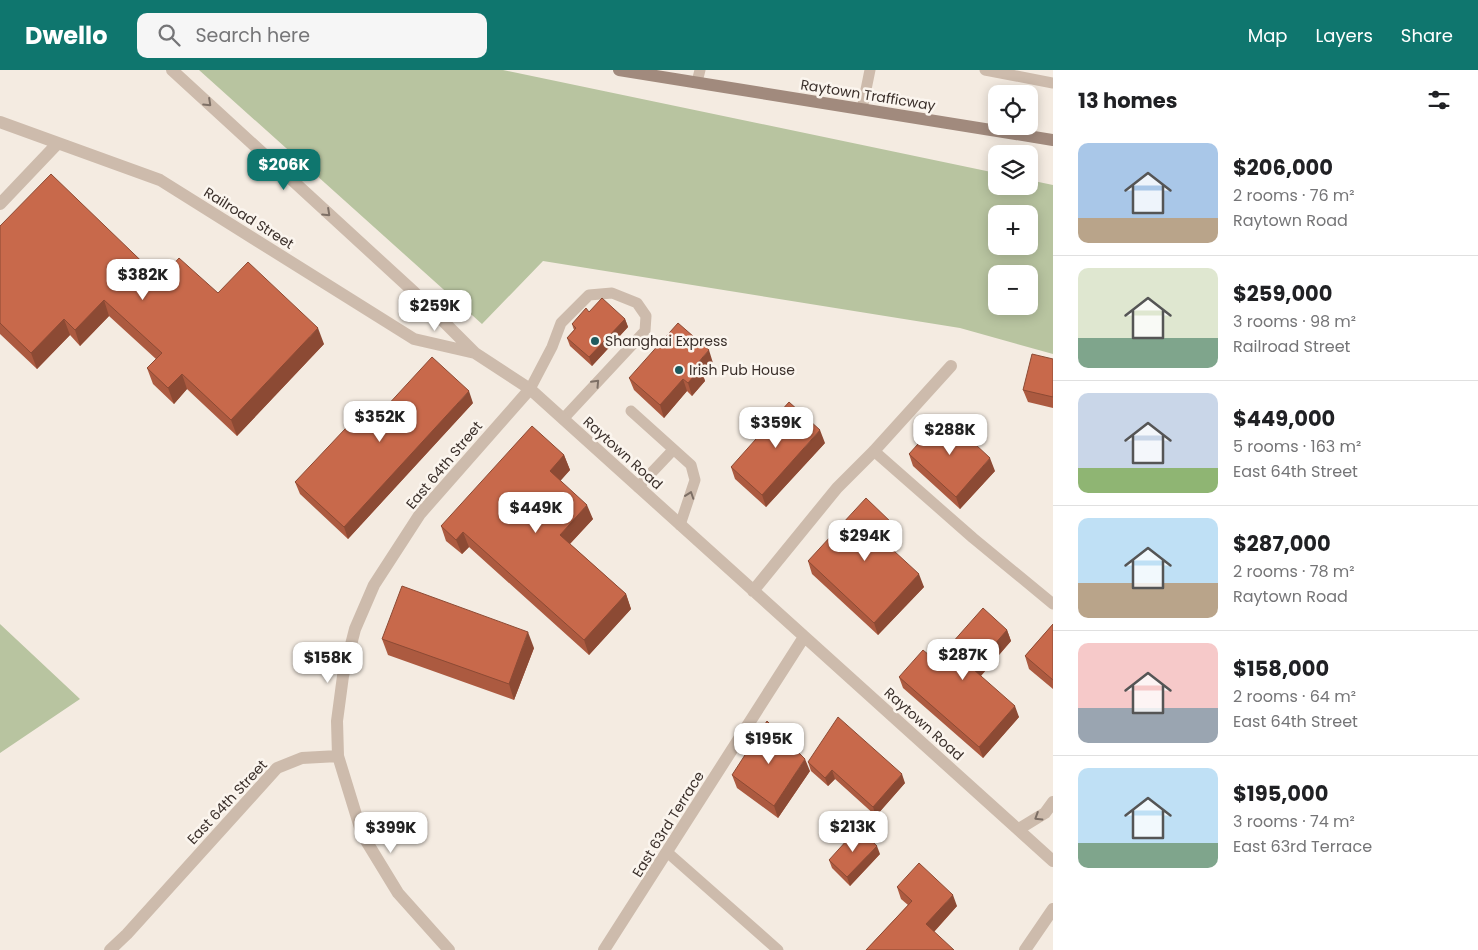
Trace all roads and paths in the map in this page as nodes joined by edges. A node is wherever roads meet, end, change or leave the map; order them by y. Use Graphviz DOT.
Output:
graph roads {
  1 [pos="172,70"];
  2 [pos="619,70"];
  3 [pos="870,70"];
  4 [pos="985,70"];
  5 [pos="648,72"];
  6 [pos="698,76"];
  7 [pos="1053,83"];
  8 [pos="862,109"];
  9 [pos="0,122"];
  10 [pos="1053,140"];
  11 [pos="58,143"];
  12 [pos="0,204"];
  13 [pos="475,353"];
  14 [pos="951,366"];
  15 [pos="530,389"];
  16 [pos="631,411"];
  17 [pos="562,419"];
  18 [pos="673,450"];
  19 [pos="874,451"];
  20 [pos="638,487"];
  21 [pos="680,525"];
  22 [pos="753,591"];
  23 [pos="1053,604"];
  24 [pos="804,637"];
  25 [pos="338,756"];
  26 [pos="1053,802"];
  27 [pos="1019,829"];
  28 [pos="667,852"];
  29 [pos="1053,861"];
  30 [pos="1053,910"];
  31 [pos="110,950"];
  32 [pos="449,950"];
  33 [pos="604,950"];
  34 [pos="778,950"];
  35 [pos="1025,950"];
  1 -- 13 [label="street, Raytown Road, one-way"];
  2 -- 5 [label="main road, Raytown Trafficway"];
  3 -- 8 [label="lane"];
  4 -- 7 [label="lane"];
  5 -- 6 [label="main road, Raytown Trafficway"];
  6 -- 8 [label="main road, Raytown Trafficway"];
  8 -- 10 [label="main road, Raytown Trafficway"];
  9 -- 11 [label="street, Railroad Street"];
  11 -- 12 [label="street"];
  11 -- 13 [label="street, Railroad Street"];
  13 -- 15 [label="street, Raytown Road"];
  14 -- 19 [label="street"];
  15 -- 17 [label="street, Raytown Road"];
  17 -- 15 [label="lane, one-way"];
  15 -- 25 [label="street, East 64th Street"];
  16 -- 18 [label="lane"];
  17 -- 20 [label="street, Raytown Road"];
  18 -- 20 [label="lane"];
  21 -- 18 [label="lane, one-way"];
  19 -- 22 [label="street"];
  19 -- 23 [label="lane"];
  20 -- 21 [label="street, Raytown Road"];
  21 -- 22 [label="street, Raytown Road"];
  22 -- 24 [label="street, Raytown Road"];
  24 -- 27 [label="street, Raytown Road"];
  24 -- 28 [label="street, East 63rd Terrace"];
  25 -- 31 [label="street, East 64th Street"];
  25 -- 32 [label="street"];
  26 -- 27 [label="street, one-way"];
  27 -- 29 [label="street, Raytown Road"];
  28 -- 33 [label="street, East 63rd Terrace"];
  28 -- 34 [label="lane"];
  30 -- 35 [label="street"];
}
